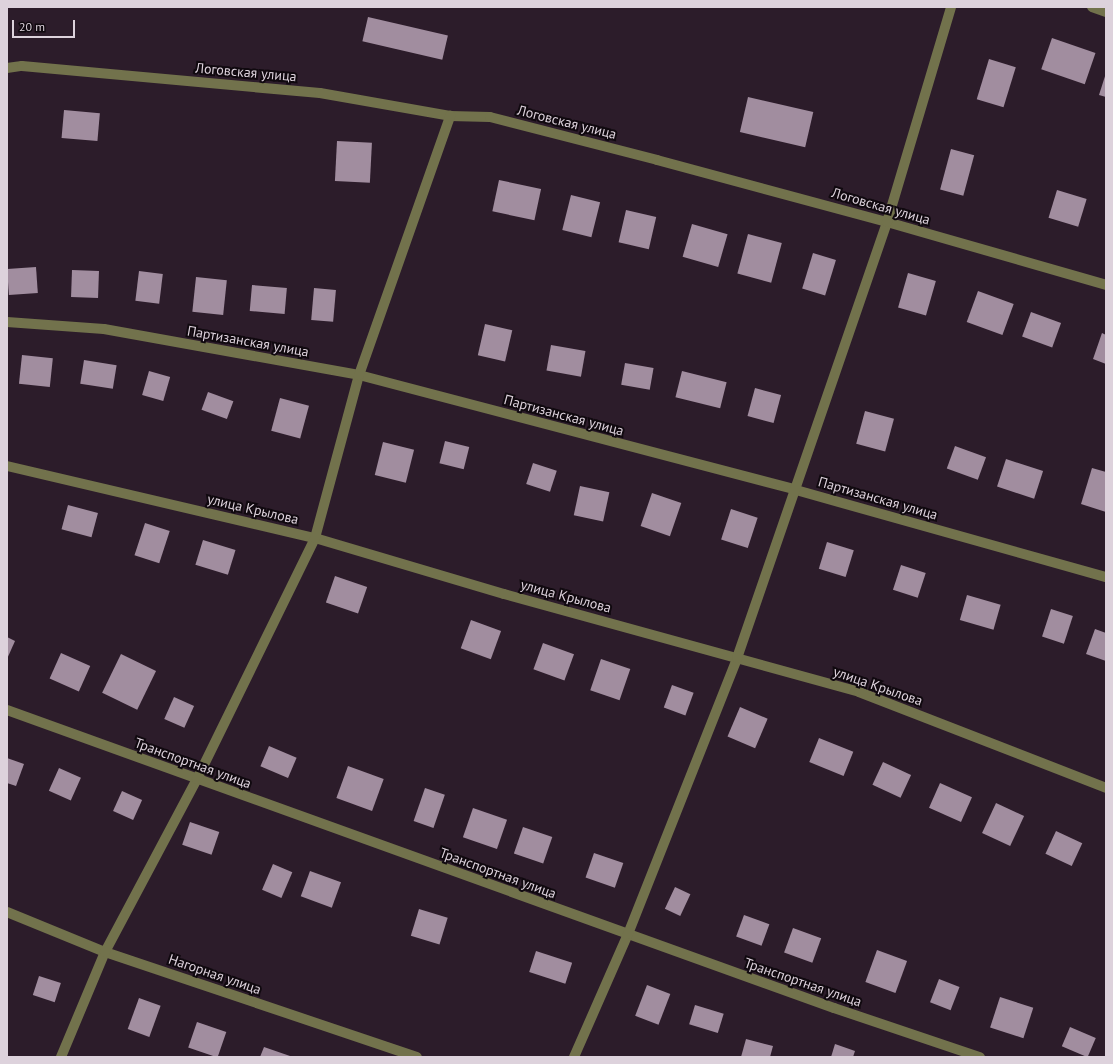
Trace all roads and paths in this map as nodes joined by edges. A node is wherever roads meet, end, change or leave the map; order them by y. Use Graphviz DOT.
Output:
graph roads {
  1 [pos="951,7"];
  2 [pos="1092,7"];
  3 [pos="1106,12"];
  4 [pos="7,68"];
  5 [pos="450,116"];
  6 [pos="887,222"];
  7 [pos="1106,286"];
  8 [pos="7,322"];
  9 [pos="359,375"];
  10 [pos="7,466"];
  11 [pos="796,490"];
  12 [pos="315,538"];
  13 [pos="1106,576"];
  14 [pos="737,658"];
  15 [pos="7,710"];
  16 [pos="196,779"];
  17 [pos="1106,788"];
  18 [pos="7,912"];
  19 [pos="628,934"];
  20 [pos="105,952"];
  21 [pos="61,1057"];
  22 [pos="417,1057"];
  23 [pos="574,1057"];
  24 [pos="980,1057"];
  1 -- 6 [label="street"];
  2 -- 3 [label="street"];
  4 -- 5 [label="street, Логовская улица"];
  5 -- 6 [label="street, Логовская улица"];
  5 -- 9 [label="street"];
  6 -- 7 [label="street, Логовская улица"];
  6 -- 11 [label="street"];
  8 -- 9 [label="street, Партизанская улица"];
  9 -- 11 [label="street, Партизанская улица"];
  9 -- 12 [label="street"];
  10 -- 12 [label="street, улица Крылова"];
  11 -- 13 [label="street, Партизанская улица"];
  11 -- 14 [label="street"];
  12 -- 14 [label="street, улица Крылова"];
  12 -- 16 [label="street"];
  14 -- 17 [label="street, улица Крылова"];
  14 -- 19 [label="street"];
  15 -- 16 [label="street, Транспортная улица"];
  16 -- 19 [label="street, Транспортная улица"];
  16 -- 20 [label="street"];
  18 -- 20 [label="street, Нагорная улица"];
  19 -- 23 [label="street"];
  19 -- 24 [label="street, Транспортная улица"];
  20 -- 21 [label="street"];
  20 -- 22 [label="street, Нагорная улица"];
}
